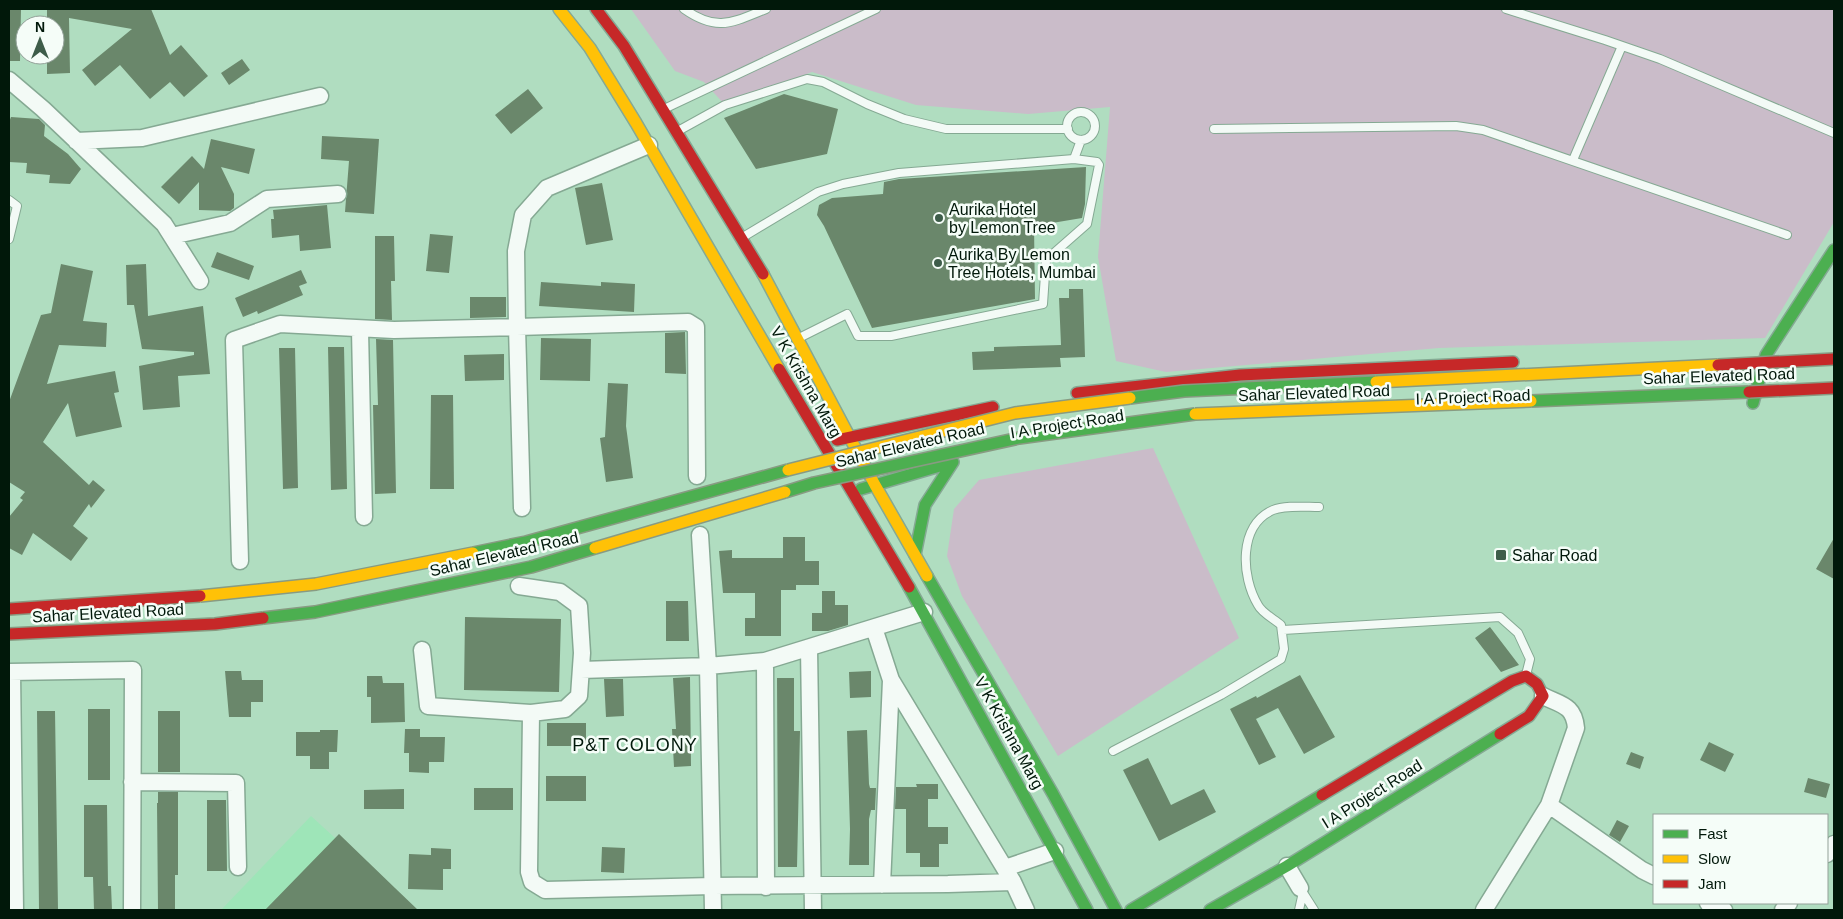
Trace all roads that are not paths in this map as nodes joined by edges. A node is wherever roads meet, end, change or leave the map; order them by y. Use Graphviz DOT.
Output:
graph roads {
  1 [pos="559,9"];
  2 [pos="596,9"];
  3 [pos="684,9"];
  4 [pos="766,9"];
  5 [pos="872,9"];
  6 [pos="1506,9"];
  7 [pos="1622,46"];
  8 [pos="608,49"];
  9 [pos="9,80"];
  10 [pos="320,96"];
  11 [pos="663,110"];
  12 [pos="1068,129"];
  13 [pos="1214,129"];
  14 [pos="677,132"];
  15 [pos="1834,133"];
  16 [pos="1081,140"];
  17 [pos="76,141"];
  18 [pos="649,145"];
  19 [pos="1074,159"];
  20 [pos="1573,160"];
  21 [pos="338,194"];
  22 [pos="9,200"];
  23 [pos="1787,235"];
  24 [pos="172,236"];
  25 [pos="741,238"];
  26 [pos="9,239"];
  27 [pos="1834,250"];
  28 [pos="200,281"];
  29 [pos="517,327"];
  30 [pos="360,330"];
  31 [pos="798,338"];
  32 [pos="1834,353"];
  33 [pos="1766,355"];
  34 [pos="1834,359"];
  35 [pos="1555,361"];
  36 [pos="1526,362"];
  37 [pos="1834,388"];
  38 [pos="1834,399"];
  39 [pos="1753,403"];
  40 [pos="833,404"];
  41 [pos="852,414"];
  42 [pos="867,421"];
  43 [pos="902,425"];
  44 [pos="851,436"];
  45 [pos="824,444"];
  46 [pos="952,462"];
  47 [pos="697,476"];
  48 [pos="875,485"];
  49 [pos="850,492"];
  50 [pos="1319,507"];
  51 [pos="522,508"];
  52 [pos="364,517"];
  53 [pos="700,535"];
  54 [pos="916,556"];
  55 [pos="240,561"];
  56 [pos="519,586"];
  57 [pos="934,608"];
  58 [pos="9,609"];
  59 [pos="874,628"];
  60 [pos="1283,630"];
  61 [pos="9,634"];
  62 [pos="809,648"];
  63 [pos="422,650"];
  64 [pos="765,662"];
  65 [pos="708,666"];
  66 [pos="581,670"];
  67 [pos="10,672"];
  68 [pos="1526,676"];
  69 [pos="891,680"];
  70 [pos="1543,696"];
  71 [pos="531,713"];
  72 [pos="1113,750"];
  73 [pos="132,782"];
  74 [pos="1549,805"];
  75 [pos="1055,851"];
  76 [pos="1287,866"];
  77 [pos="238,867"];
  78 [pos="1009,875"];
  79 [pos="1653,876"];
  80 [pos="882,885"];
  81 [pos="713,886"];
  82 [pos="766,887"];
  83 [pos="812,887"];
  84 [pos="1301,890"];
  85 [pos="1710,904"];
  86 [pos="15,910"];
  87 [pos="132,910"];
  88 [pos="713,910"];
  89 [pos="813,910"];
  90 [pos="1026,910"];
  91 [pos="1087,910"];
  92 [pos="1116,910"];
  93 [pos="1132,910"];
  94 [pos="1210,910"];
  95 [pos="1299,910"];
  96 [pos="1314,910"];
  97 [pos="1484,910"];
  98 [pos="1724,910"];
  1 -- 8 [label="main road, V K Krishna Marg"];
  2 -- 8 [label="main road, V K Krishna Marg"];
  3 -- 4 [label="lane"];
  5 -- 11 [label="lane"];
  6 -- 7 [label="lane"];
  7 -- 15 [label="lane"];
  7 -- 20 [label="lane"];
  8 -- 11 [label="main road, V K Krishna Marg"];
  8 -- 18 [label="main road, V K Krishna Marg"];
  9 -- 17 [label="street"];
  10 -- 17 [label="street"];
  11 -- 14 [label="main road, V K Krishna Marg"];
  12 -- 14 [label="lane"];
  12 -- 16 [label="lane"];
  12 -- 16 [label="lane"];
  13 -- 20 [label="lane"];
  14 -- 25 [label="main road, V K Krishna Marg"];
  16 -- 19 [label="lane"];
  17 -- 24 [label="street"];
  18 -- 29 [label="street"];
  18 -- 45 [label="main road, V K Krishna Marg"];
  19 -- 25 [label="lane"];
  19 -- 31 [label="lane"];
  20 -- 23 [label="lane"];
  21 -- 24 [label="street"];
  22 -- 26 [label="lane"];
  24 -- 28 [label="street"];
  25 -- 31 [label="main road, V K Krishna Marg"];
  27 -- 33 [label="main road"];
  29 -- 30 [label="street"];
  29 -- 47 [label="street"];
  29 -- 51 [label="street"];
  30 -- 52 [label="street"];
  30 -- 55 [label="street"];
  31 -- 40 [label="main road, V K Krishna Marg"];
  32 -- 33 [label="main road"];
  33 -- 35 [label="main road"];
  33 -- 39 [label="main road"];
  34 -- 58 [label="main road, Sahar Elevated Road, bridge"];
  36 -- 43 [label="main road"];
  37 -- 61 [label="main road, Sahar Elevated Road, bridge"];
  38 -- 39 [label="main road, I A Project Road"];
  39 -- 46 [label="main road, I A Project Road"];
  40 -- 41 [label="main road"];
  40 -- 44 [label="main road, V K Krishna Marg"];
  42 -- 43 [label="main road"];
  43 -- 44 [label="main road"];
  44 -- 45 [label="main road"];
  44 -- 48 [label="main road, V K Krishna Marg"];
  45 -- 49 [label="main road, V K Krishna Marg"];
  46 -- 48 [label="main road, I A Project Road"];
  46 -- 54 [label="main road"];
  48 -- 49 [label="main road, I A Project Road"];
  48 -- 54 [label="main road, V K Krishna Marg"];
  49 -- 57 [label="main road, V K Krishna Marg"];
  50 -- 60 [label="lane"];
  53 -- 65 [label="street"];
  54 -- 57 [label="main road, V K Krishna Marg"];
  56 -- 66 [label="street"];
  57 -- 59 [label="street"];
  57 -- 75 [label="main road, V K Krishna Marg"];
  57 -- 92 [label="main road, V K Krishna Marg"];
  59 -- 62 [label="street"];
  59 -- 69 [label="street"];
  60 -- 68 [label="lane"];
  60 -- 72 [label="lane"];
  62 -- 64 [label="street"];
  62 -- 83 [label="street"];
  63 -- 71 [label="street"];
  64 -- 65 [label="street"];
  64 -- 82 [label="street"];
  65 -- 66 [label="street"];
  65 -- 81 [label="street"];
  66 -- 71 [label="street"];
  67 -- 73 [label="street"];
  67 -- 86 [label="street"];
  68 -- 70 [label="main road"];
  68 -- 93 [label="main road"];
  69 -- 78 [label="street"];
  69 -- 80 [label="street"];
  70 -- 74 [label="street"];
  70 -- 76 [label="main road, I A Project Road"];
  71 -- 81 [label="street"];
  73 -- 77 [label="street"];
  73 -- 87 [label="street"];
  74 -- 79 [label="street"];
  74 -- 97 [label="street"];
  75 -- 78 [label="street"];
  75 -- 91 [label="main road, V K Krishna Marg"];
  76 -- 84 [label="street"];
  76 -- 94 [label="main road, I A Project Road"];
  78 -- 80 [label="street"];
  78 -- 90 [label="street"];
  80 -- 83 [label="street"];
  81 -- 82 [label="street"];
  81 -- 88 [label="street"];
  82 -- 83 [label="street"];
  83 -- 89 [label="street"];
  84 -- 95 [label="lane"];
  84 -- 96 [label="lane"];
  85 -- 98 [label="street"];
}
